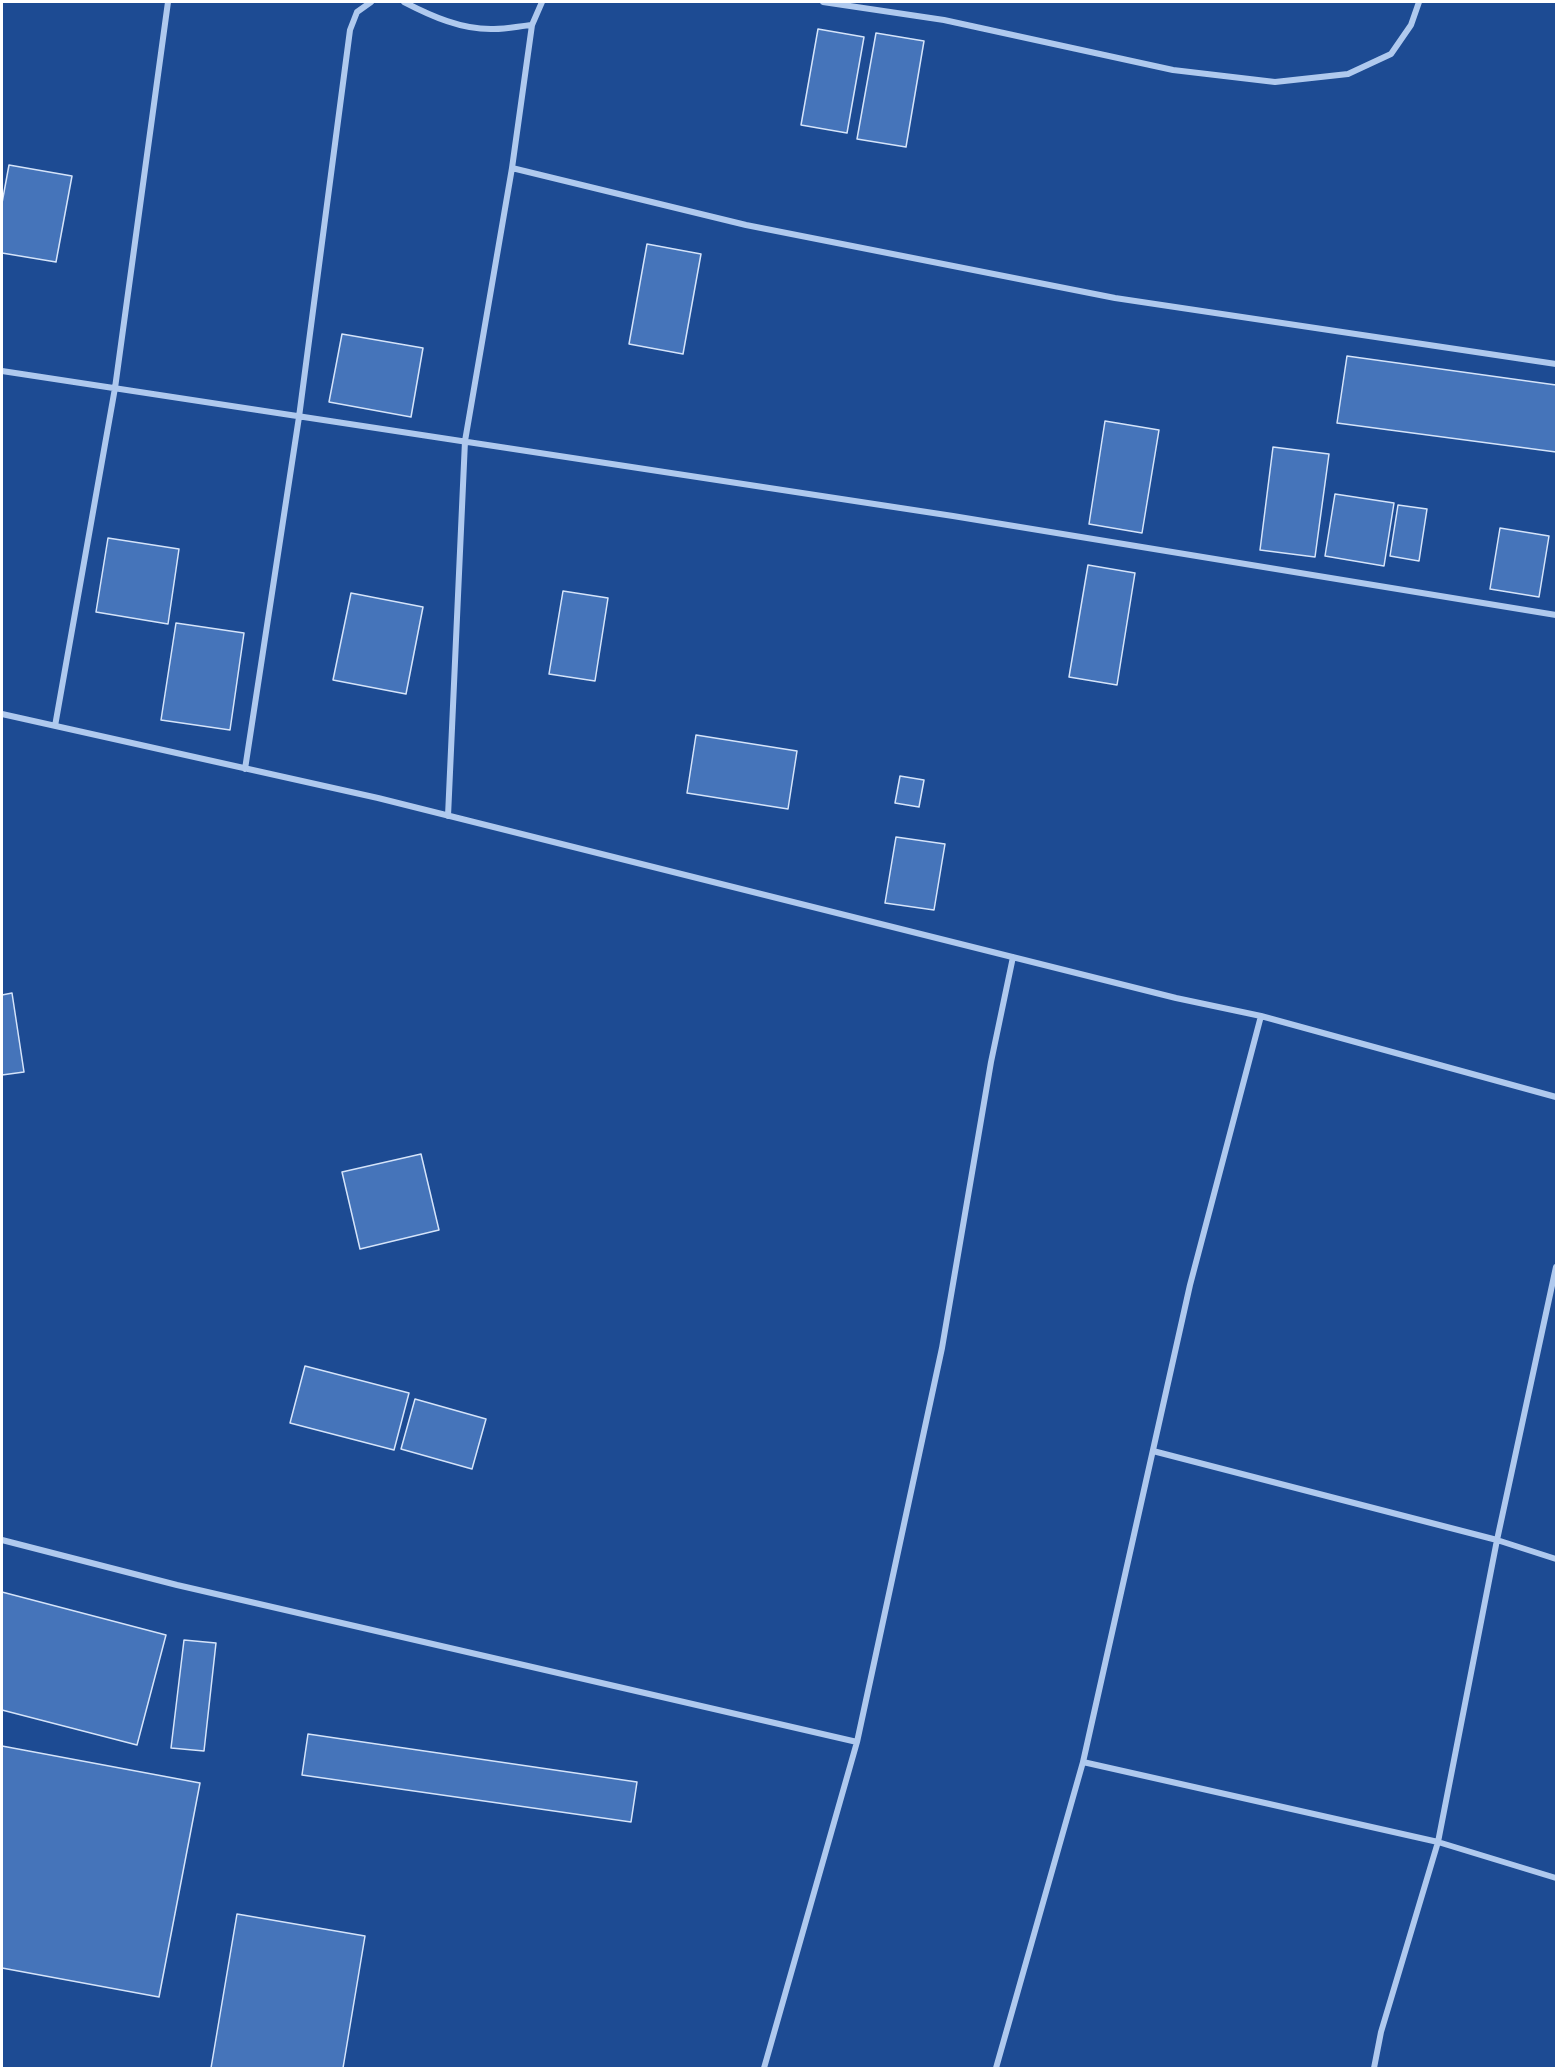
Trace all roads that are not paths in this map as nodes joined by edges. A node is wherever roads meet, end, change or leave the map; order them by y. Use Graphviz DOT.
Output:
graph roads {
  1 [pos="168,2"];
  2 [pos="371,2"];
  3 [pos="404,2"];
  4 [pos="542,2"];
  5 [pos="823,2"];
  6 [pos="1419,2"];
  7 [pos="532,25"];
  8 [pos="513,168"];
  9 [pos="1557,364"];
  10 [pos="2,371"];
  11 [pos="115,388"];
  12 [pos="299,417"];
  13 [pos="465,441"];
  14 [pos="1557,615"];
  15 [pos="2,714"];
  16 [pos="54,726"];
  17 [pos="245,769"];
  18 [pos="448,816"];
  19 [pos="1013,957"];
  20 [pos="1261,1016"];
  21 [pos="1557,1097"];
  22 [pos="1557,1267"];
  23 [pos="1153,1450"];
  24 [pos="2,1540"];
  25 [pos="1497,1540"];
  26 [pos="1557,1559"];
  27 [pos="856,1742"];
  28 [pos="1083,1762"];
  29 [pos="1438,1842"];
  30 [pos="1557,1878"];
  31 [pos="764,2068"];
  32 [pos="996,2068"];
  33 [pos="1374,2068"];
  1 -- 11 [label="street"];
  2 -- 12 [label="street"];
  3 -- 7 [label="street"];
  4 -- 7 [label="street"];
  5 -- 6 [label="street"];
  7 -- 8 [label="street"];
  8 -- 9 [label="street"];
  8 -- 13 [label="street"];
  10 -- 11 [label="street"];
  11 -- 12 [label="street"];
  11 -- 16 [label="street"];
  12 -- 13 [label="street"];
  12 -- 17 [label="street"];
  13 -- 14 [label="street"];
  13 -- 18 [label="street"];
  15 -- 16 [label="street"];
  16 -- 17 [label="street"];
  17 -- 18 [label="street"];
  18 -- 19 [label="street"];
  19 -- 20 [label="street"];
  19 -- 27 [label="street"];
  20 -- 21 [label="street"];
  20 -- 23 [label="street"];
  22 -- 25 [label="street"];
  23 -- 25 [label="street"];
  23 -- 28 [label="street"];
  24 -- 27 [label="street"];
  25 -- 26 [label="street"];
  25 -- 29 [label="street"];
  27 -- 31 [label="street"];
  28 -- 29 [label="street"];
  28 -- 32 [label="street"];
  29 -- 30 [label="street"];
  29 -- 33 [label="street"];
}
